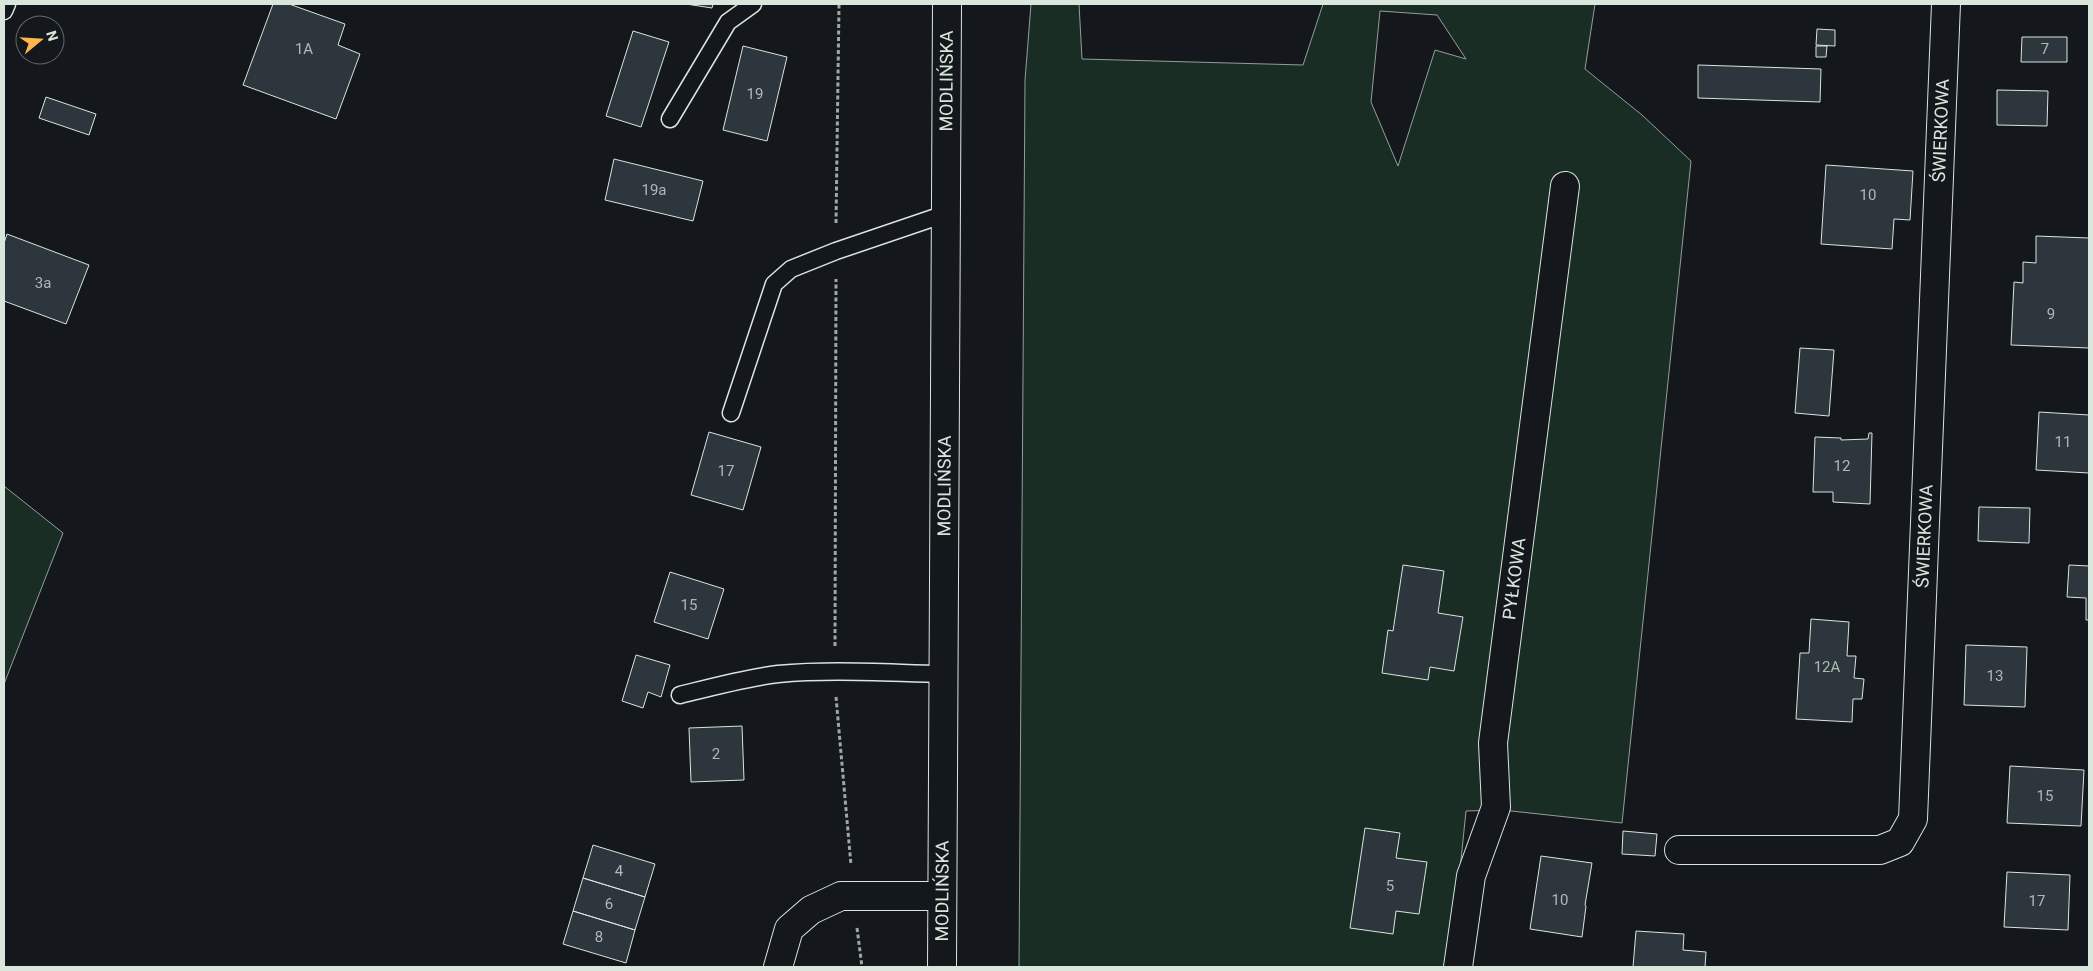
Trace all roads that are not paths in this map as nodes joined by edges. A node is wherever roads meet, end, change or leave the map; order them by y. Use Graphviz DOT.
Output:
graph roads {
  1 [pos="7,4"];
  2 [pos="753,4"];
  3 [pos="947,4"];
  4 [pos="1946,4"];
  5 [pos="4,11"];
  6 [pos="670,119"];
  7 [pos="1565,186"];
  8 [pos="946,214"];
  9 [pos="731,413"];
  10 [pos="943,674"];
  11 [pos="680,695"];
  12 [pos="1679,850"];
  13 [pos="942,896"];
  14 [pos="778,967"];
  15 [pos="942,967"];
  16 [pos="1458,967"];
  1 -- 5 [label="lane"];
  2 -- 6 [label="lane"];
  3 -- 8 [label="street, MODLIŃSKA"];
  4 -- 12 [label="street, ŚWIERKOWA"];
  7 -- 16 [label="street, PYŁKOWA"];
  8 -- 9 [label="lane"];
  8 -- 10 [label="street, MODLIŃSKA"];
  10 -- 11 [label="lane"];
  10 -- 13 [label="street, MODLIŃSKA"];
  13 -- 14 [label="street"];
  13 -- 15 [label="street, MODLIŃSKA"];
}
